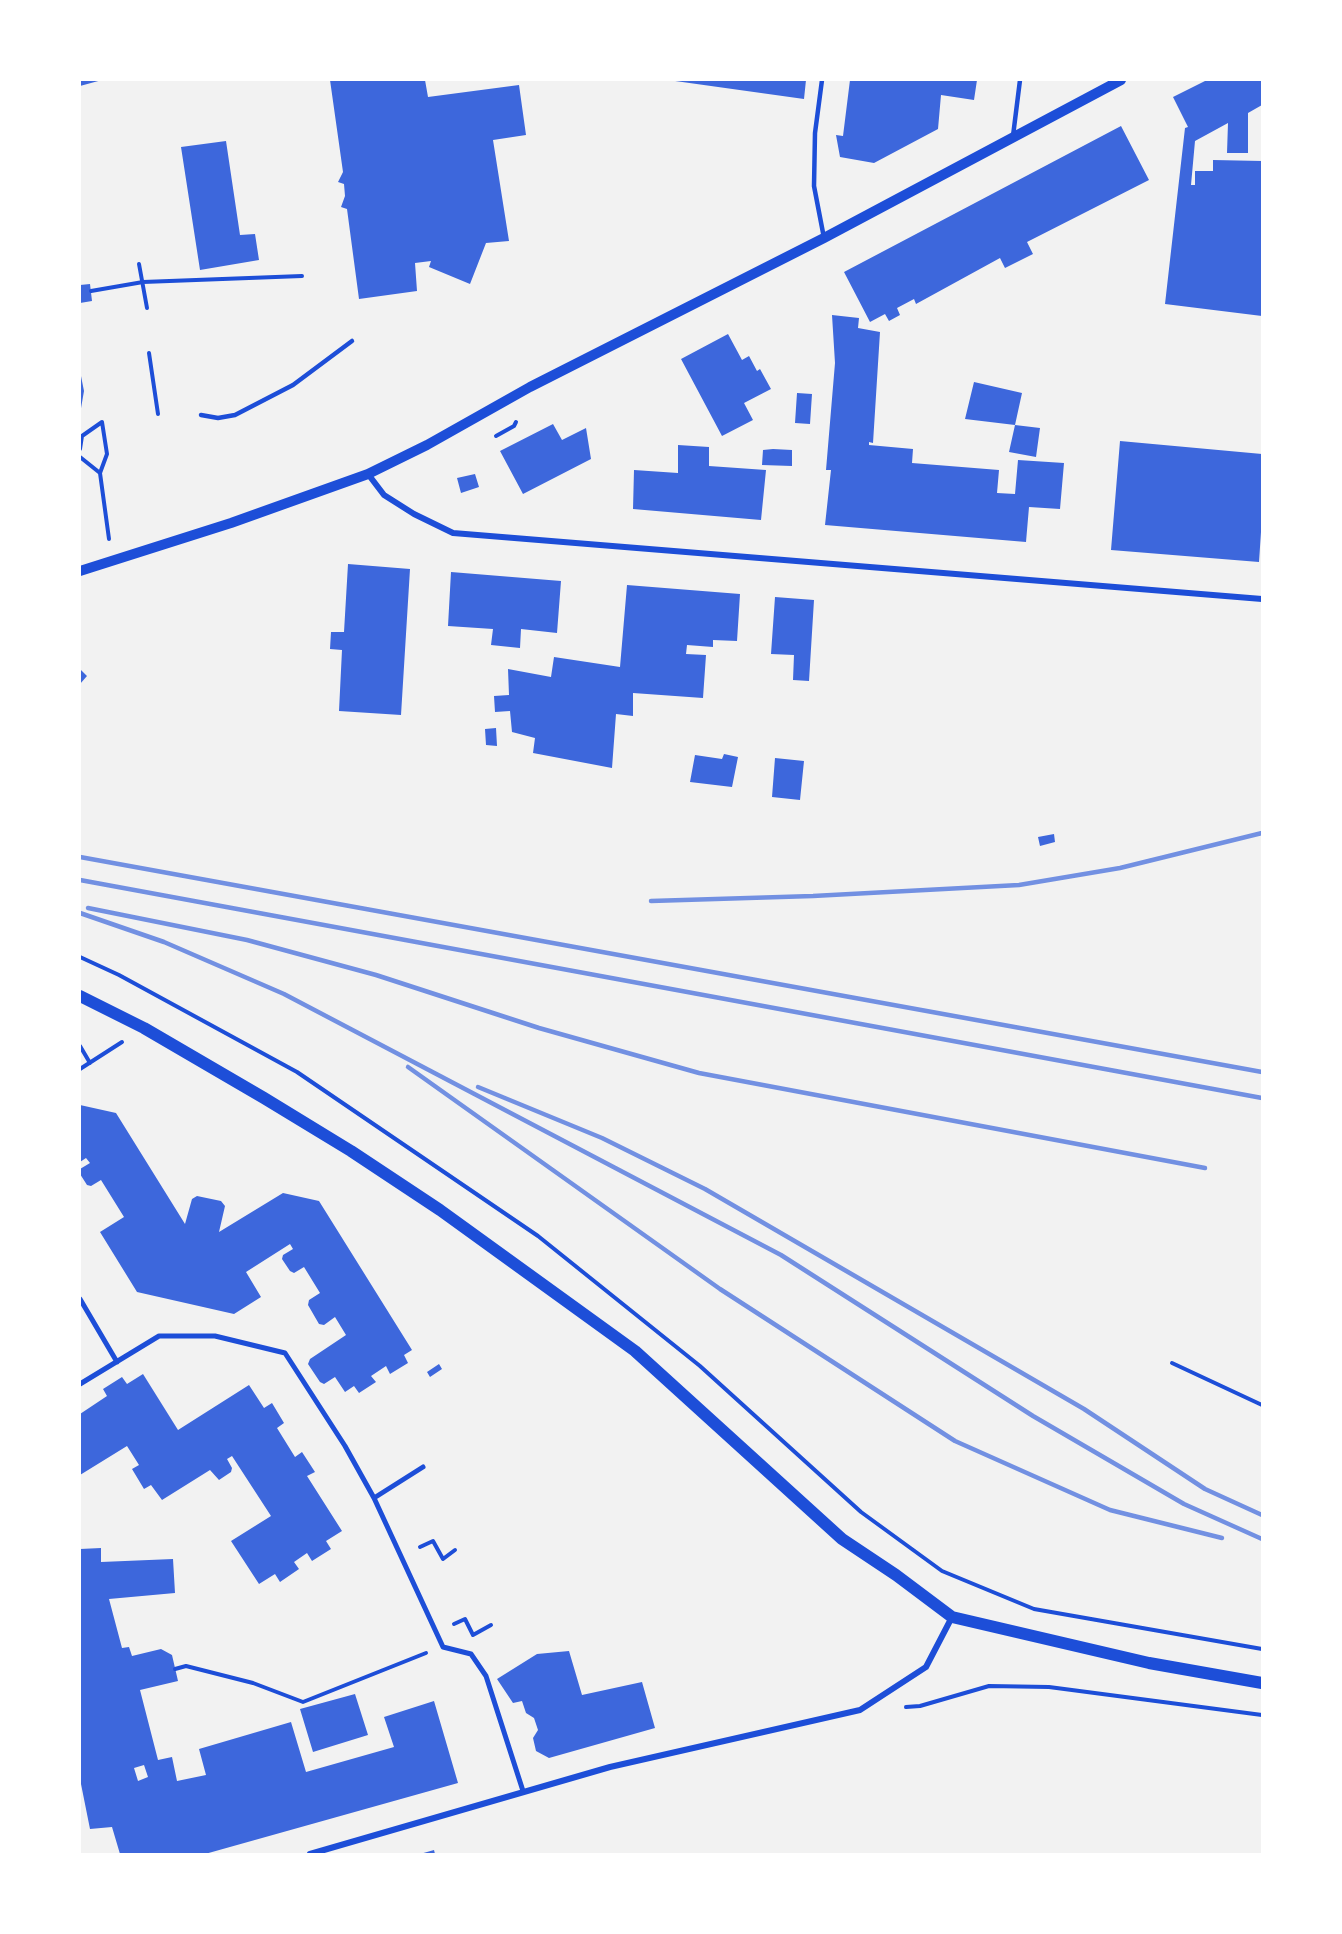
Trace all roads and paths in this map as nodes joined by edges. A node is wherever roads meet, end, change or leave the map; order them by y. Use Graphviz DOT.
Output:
graph roads {
  1 [pos="822,80"];
  2 [pos="1020,80"];
  3 [pos="1121,80"];
  4 [pos="1013,137"];
  5 [pos="824,238"];
  6 [pos="140,264"];
  7 [pos="302,276"];
  8 [pos="143,282"];
  9 [pos="91,291"];
  10 [pos="147,308"];
  11 [pos="352,341"];
  12 [pos="149,353"];
  13 [pos="158,414"];
  14 [pos="201,416"];
  15 [pos="80,449"];
  16 [pos="80,457"];
  17 [pos="100,473"];
  18 [pos="368,474"];
  19 [pos="107,522"];
  20 [pos="80,571"];
  21 [pos="1263,599"];
  22 [pos="80,957"];
  23 [pos="80,996"];
  24 [pos="144,1028"];
  25 [pos="80,1046"];
  26 [pos="90,1063"];
  27 [pos="80,1069"];
  28 [pos="80,1299"];
  29 [pos="117,1362"];
  30 [pos="1172,1364"];
  31 [pos="80,1384"];
  32 [pos="1263,1405"];
  33 [pos="423,1467"];
  34 [pos="374,1498"];
  35 [pos="433,1541"];
  36 [pos="455,1550"];
  37 [pos="952,1617"];
  38 [pos="465,1619"];
  39 [pos="491,1625"];
  40 [pos="443,1647"];
  41 [pos="1263,1649"];
  42 [pos="175,1669"];
  43 [pos="1263,1683"];
  44 [pos="900,1707"];
  45 [pos="1263,1715"];
  46 [pos="523,1791"];
  47 [pos="310,1854"];
  1 -- 5 [label="lane"];
  2 -- 4 [label="lane"];
  3 -- 4 [label="street"];
  4 -- 5 [label="street"];
  5 -- 18 [label="street"];
  6 -- 8 [label="path"];
  7 -- 8 [label="path"];
  8 -- 9 [label="path"];
  8 -- 10 [label="path"];
  11 -- 14 [label="lane"];
  12 -- 13 [label="path"];
  15 -- 17 [label="path"];
  16 -- 17 [label="path"];
  17 -- 19 [label="path"];
  18 -- 20 [label="street"];
  18 -- 21 [label="street"];
  22 -- 41 [label="path"];
  23 -- 24 [label="main road"];
  24 -- 26 [label="path"];
  24 -- 37 [label="main road"];
  25 -- 26 [label="path"];
  26 -- 27 [label="path"];
  28 -- 29 [label="street"];
  29 -- 31 [label="street"];
  29 -- 34 [label="street"];
  30 -- 32 [label="path"];
  33 -- 34 [label="street"];
  34 -- 40 [label="street"];
  35 -- 36 [label="path"];
  37 -- 43 [label="main road"];
  37 -- 46 [label="street"];
  38 -- 39 [label="path"];
  40 -- 42 [label="path"];
  40 -- 46 [label="street"];
  44 -- 45 [label="path"];
  46 -- 47 [label="street"];
}
